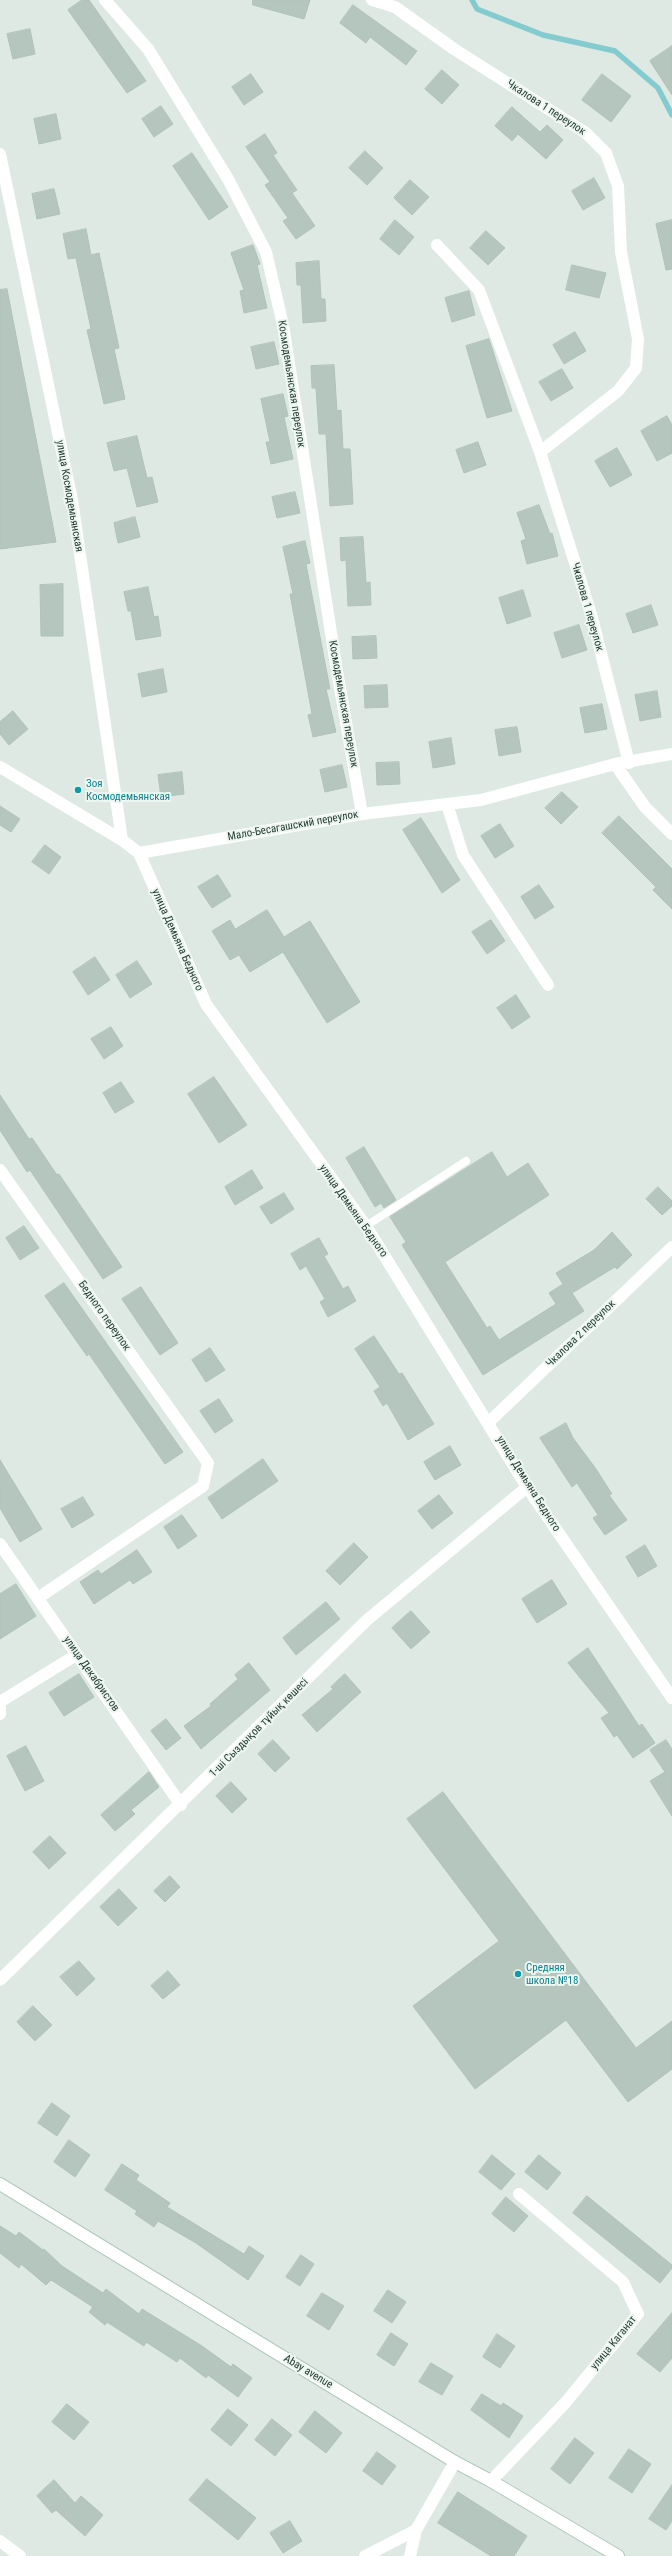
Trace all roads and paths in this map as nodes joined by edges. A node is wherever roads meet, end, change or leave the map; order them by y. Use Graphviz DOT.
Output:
graph roads {
  1 [pos="105,0"];
  2 [pos="372,0"];
  3 [pos="396,4"];
  4 [pos="0,154"];
  5 [pos="437,245"];
  6 [pos="540,452"];
  7 [pos="672,754"];
  8 [pos="629,763"];
  9 [pos="615,764"];
  10 [pos="0,767"];
  11 [pos="447,804"];
  12 [pos="362,814"];
  13 [pos="672,834"];
  14 [pos="122,840"];
  15 [pos="139,853"];
  16 [pos="548,985"];
  17 [pos="466,1161"];
  18 [pos="0,1170"];
  19 [pos="366,1226"];
  20 [pos="672,1247"];
  21 [pos="489,1422"];
  22 [pos="527,1487"];
  23 [pos="0,1544"];
  24 [pos="38,1598"];
  25 [pos="76,1654"];
  26 [pos="672,1698"];
  27 [pos="0,1702"];
  28 [pos="0,1707"];
  29 [pos="0,1714"];
  30 [pos="181,1805"];
  31 [pos="0,1980"];
  32 [pos="0,2184"];
  33 [pos="519,2194"];
  34 [pos="455,2462"];
  35 [pos="491,2481"];
  36 [pos="416,2530"];
  37 [pos="0,2541"];
  38 [pos="20,2556"];
  39 [pos="365,2556"];
  40 [pos="410,2556"];
  41 [pos="618,2556"];
  1 -- 12 [label="street, Космодемьянская переулок"];
  2 -- 3 [label="street, Чкалова 1 переулок"];
  3 -- 6 [label="street, Чкалова 1 переулок"];
  4 -- 14 [label="street, улица Космодемьянская"];
  5 -- 6 [label="street, Чкалова 1 переулок"];
  6 -- 8 [label="street, Чкалова 1 переулок"];
  7 -- 8 [label="street, Мало-Бесагашский переулок"];
  8 -- 9 [label="street, Мало-Бесагашский переулок"];
  9 -- 11 [label="street, Мало-Бесагашский переулок"];
  9 -- 13 [label="street"];
  10 -- 14 [label="street, улица Демьяна Бедного"];
  11 -- 12 [label="street, Мало-Бесагашский переулок"];
  11 -- 16 [label="street"];
  12 -- 15 [label="street, Мало-Бесагашский переулок"];
  14 -- 15 [label="street, улица Демьяна Бедного"];
  15 -- 19 [label="street, улица Демьяна Бедного"];
  17 -- 19 [label="lane"];
  18 -- 24 [label="street, Бедного переулок"];
  19 -- 21 [label="street, улица Демьяна Бедного"];
  20 -- 21 [label="street, Чкалова 2 переулок"];
  21 -- 22 [label="street, улица Демьяна Бедного"];
  22 -- 26 [label="street, улица Демьяна Бедного"];
  22 -- 30 [label="street, 1-ші Сыздықов тұйық көшесі"];
  23 -- 24 [label="street, улица Декабристов"];
  24 -- 25 [label="street, улица Декабристов"];
  25 -- 27 [label="street"];
  25 -- 30 [label="street, улица Декабристов"];
  28 -- 29 [label="street"];
  30 -- 31 [label="street, 1-ші Сыздықов тұйық көшесі"];
  32 -- 34 [label="street, Abay avenue"];
  33 -- 35 [label="street, улица Каганат"];
  34 -- 35 [label="street, Abay avenue"];
  34 -- 36 [label="street"];
  35 -- 41 [label="street, Abay avenue"];
  36 -- 39 [label="street"];
  36 -- 40 [label="street"];
  37 -- 38 [label="street"];
}
